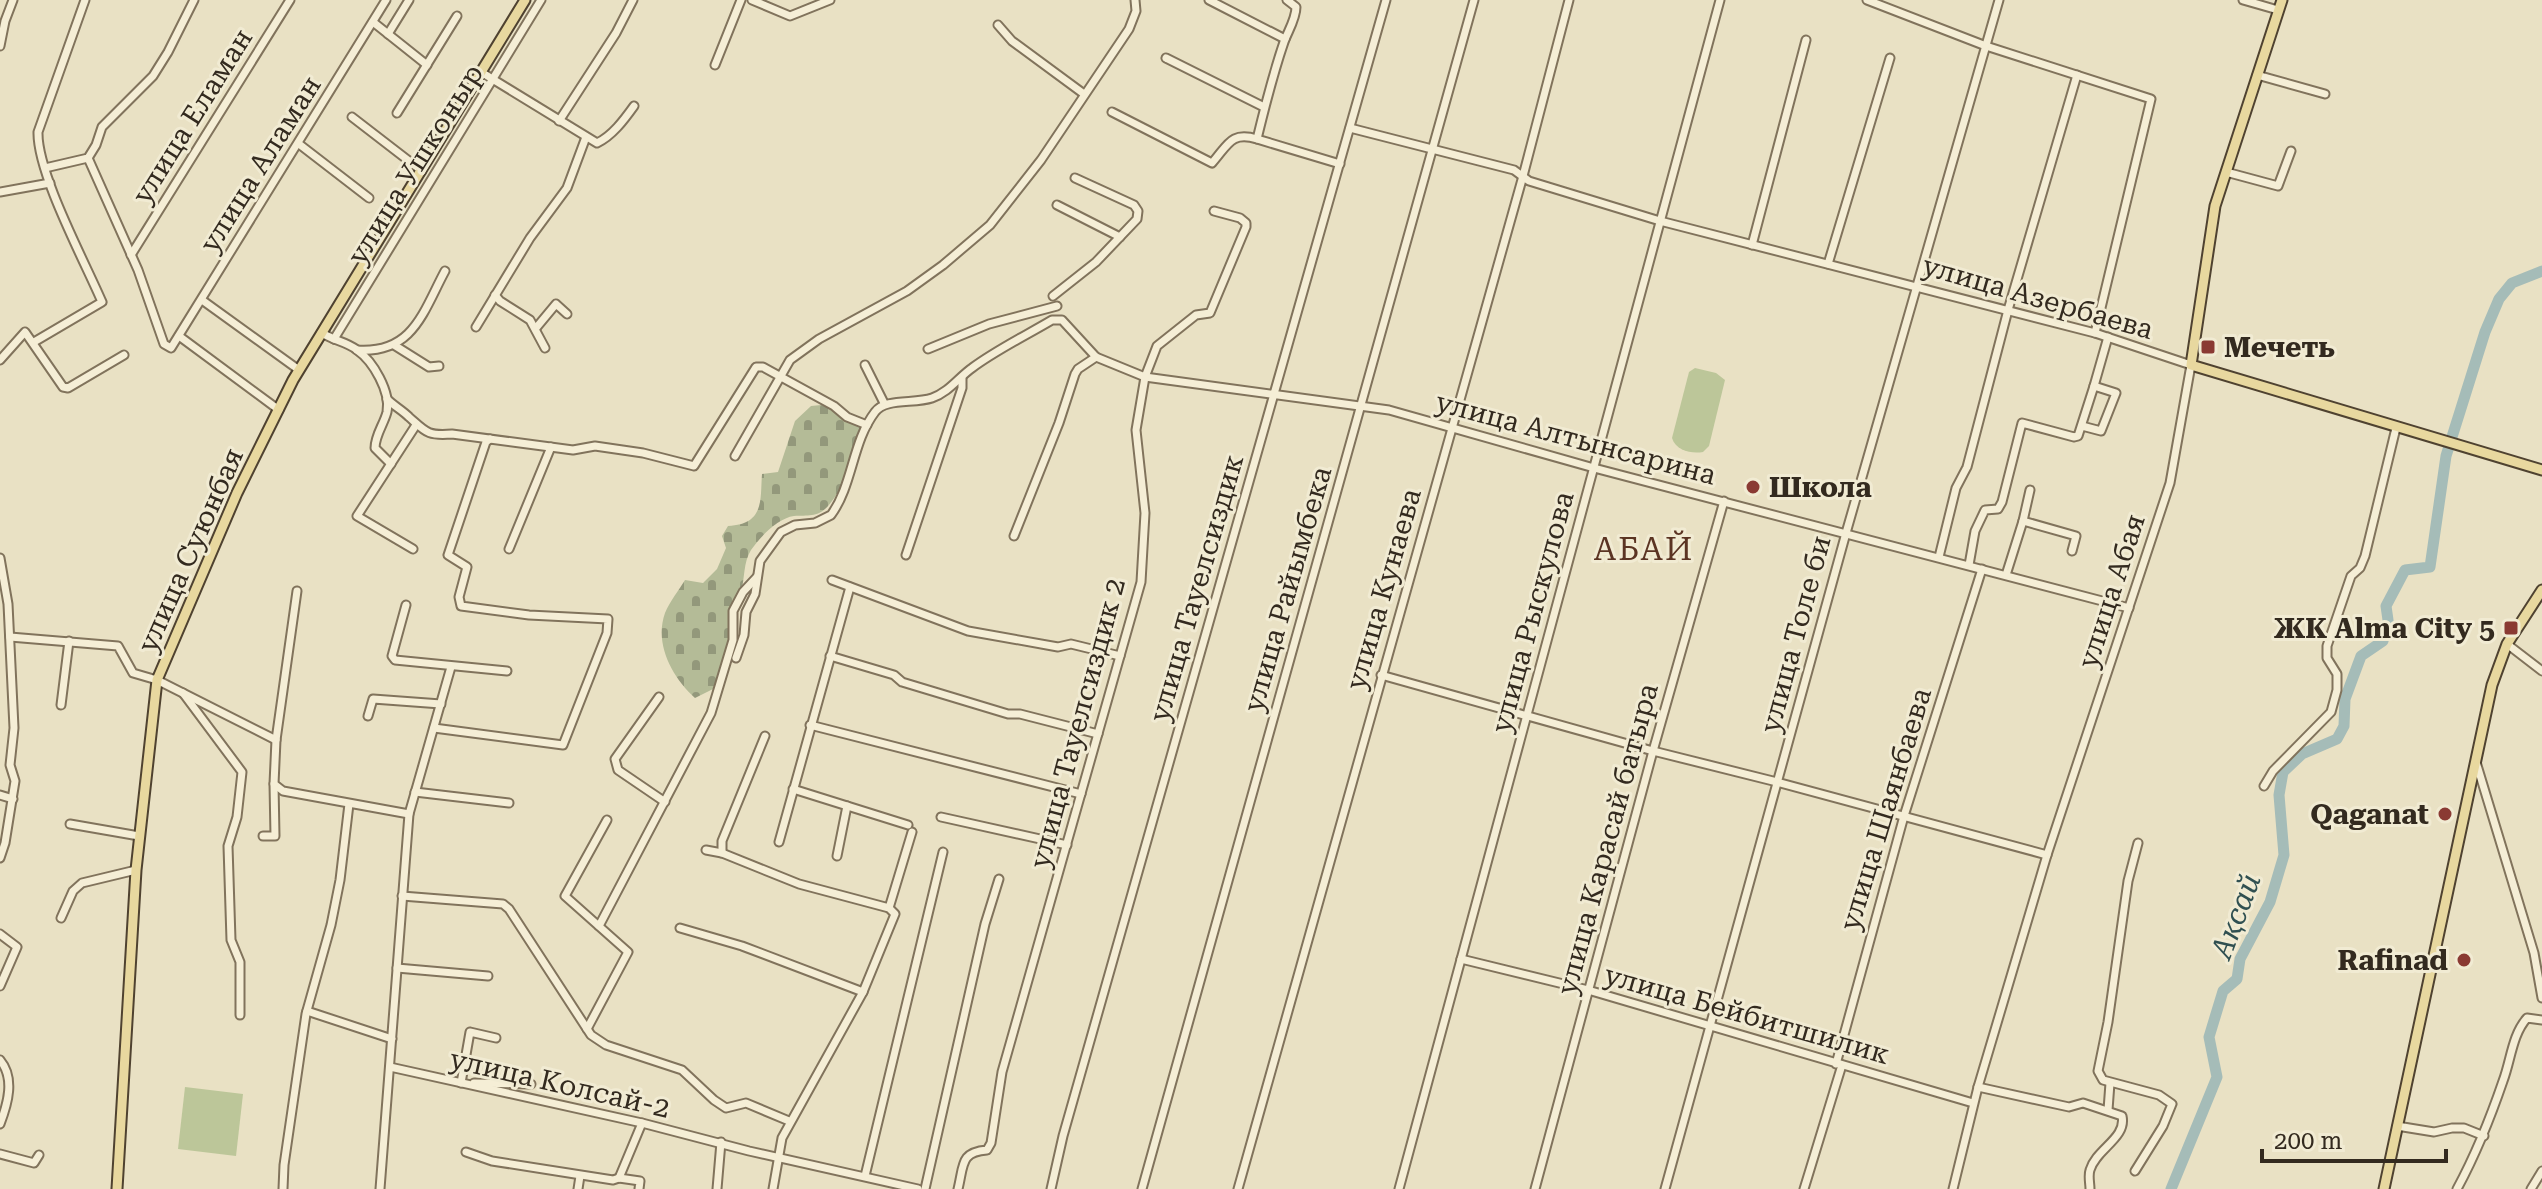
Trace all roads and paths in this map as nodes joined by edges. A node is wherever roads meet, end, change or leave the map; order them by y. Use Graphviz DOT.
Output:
graph roads {
  1 [pos="13,0"];
  2 [pos="85,0"];
  3 [pos="194,0"];
  4 [pos="290,0"];
  5 [pos="386,0"];
  6 [pos="409,0"];
  7 [pos="525,0"];
  8 [pos="541,0"];
  9 [pos="633,0"];
  10 [pos="741,0"];
  11 [pos="752,0"];
  12 [pos="830,0"];
  13 [pos="1135,0"];
  14 [pos="1209,0"];
  15 [pos="1287,0"];
  16 [pos="1386,0"];
  17 [pos="1474,0"];
  18 [pos="1569,0"];
  19 [pos="1720,0"];
  20 [pos="1867,0"];
  21 [pos="1999,0"];
  22 [pos="2243,0"];
  23 [pos="2280,5"];
  24 [pos="457,16"];
  25 [pos="373,22"];
  26 [pos="998,25"];
  27 [pos="388,34"];
  28 [pos="1285,39"];
  29 [pos="1806,40"];
  30 [pos="0,46"];
  31 [pos="1986,46"];
  32 [pos="1166,58"];
  33 [pos="1890,58"];
  34 [pos="427,65"];
  35 [pos="715,65"];
  36 [pos="481,72"];
  37 [pos="2077,75"];
  38 [pos="2257,75"];
  39 [pos="493,79"];
  40 [pos="1084,94"];
  41 [pos="2325,94"];
  42 [pos="634,106"];
  43 [pos="1264,107"];
  44 [pos="1112,112"];
  45 [pos="397,113"];
  46 [pos="352,117"];
  47 [pos="559,121"];
  48 [pos="1350,128"];
  49 [pos="586,137"];
  50 [pos="1257,139"];
  51 [pos="299,144"];
  52 [pos="1433,150"];
  53 [pos="2291,151"];
  54 [pos="88,158"];
  55 [pos="1340,164"];
  56 [pos="45,168"];
  57 [pos="422,171"];
  58 [pos="2226,172"];
  59 [pos="1523,176"];
  60 [pos="1075,178"];
  61 [pos="50,183"];
  62 [pos="0,192"];
  63 [pos="369,198"];
  64 [pos="1057,205"];
  65 [pos="1214,211"];
  66 [pos="1660,221"];
  67 [pos="1120,237"];
  68 [pos="1752,245"];
  69 [pos="131,255"];
  70 [pos="1828,264"];
  71 [pos="445,271"];
  72 [pos="1917,286"];
  73 [pos="495,295"];
  74 [pos="1053,296"];
  75 [pos="202,300"];
  76 [pos="1057,306"];
  77 [pos="2008,310"];
  78 [pos="567,314"];
  79 [pos="476,327"];
  80 [pos="536,328"];
  81 [pos="321,333"];
  82 [pos="2095,333"];
  83 [pos="179,336"];
  84 [pos="2108,337"];
  85 [pos="334,339"];
  86 [pos="34,342"];
  87 [pos="394,345"];
  88 [pos="545,348"];
  89 [pos="928,349"];
  90 [pos="357,350"];
  91 [pos="124,355"];
  92 [pos="1096,357"];
  93 [pos="0,360"];
  94 [pos="865,365"];
  95 [pos="2191,365"];
  96 [pos="439,366"];
  97 [pos="299,370"];
  98 [pos="779,377"];
  99 [pos="1145,377"];
  100 [pos="962,378"];
  101 [pos="2094,386"];
  102 [pos="1273,396"];
  103 [pos="387,399"];
  104 [pos="884,403"];
  105 [pos="1360,406"];
  106 [pos="279,410"];
  107 [pos="416,425"];
  108 [pos="867,425"];
  109 [pos="2082,426"];
  110 [pos="1453,427"];
  111 [pos="2396,428"];
  112 [pos="490,439"];
  113 [pos="551,447"];
  114 [pos="735,456"];
  115 [pos="391,464"];
  116 [pos="1594,468"];
  117 [pos="2541,470"];
  118 [pos="2030,490"];
  119 [pos="1724,501"];
  120 [pos="2023,521"];
  121 [pos="1846,533"];
  122 [pos="1014,536"];
  123 [pos="413,549"];
  124 [pos="509,549"];
  125 [pos="2072,551"];
  126 [pos="906,555"];
  127 [pos="1939,557"];
  128 [pos="0,558"];
  129 [pos="1969,565"];
  130 [pos="1982,569"];
  131 [pos="1,575"];
  132 [pos="2006,575"];
  133 [pos="757,577"];
  134 [pos="832,580"];
  135 [pos="850,587"];
  136 [pos="2542,590"];
  137 [pos="297,591"];
  138 [pos="406,605"];
  139 [pos="2129,608"];
  140 [pos="10,637"];
  141 [pos="69,641"];
  142 [pos="2507,644"];
  143 [pos="830,656"];
  144 [pos="1120,656"];
  145 [pos="736,658"];
  146 [pos="451,667"];
  147 [pos="507,671"];
  148 [pos="2542,671"];
  149 [pos="1381,675"];
  150 [pos="157,680"];
  151 [pos="0,688"];
  152 [pos="13,692"];
  153 [pos="183,693"];
  154 [pos="659,697"];
  155 [pos="441,704"];
  156 [pos="61,705"];
  157 [pos="1527,715"];
  158 [pos="368,716"];
  159 [pos="810,725"];
  160 [pos="434,728"];
  161 [pos="1098,734"];
  162 [pos="765,736"];
  163 [pos="276,740"];
  164 [pos="1653,751"];
  165 [pos="2476,762"];
  166 [pos="1777,782"];
  167 [pos="274,784"];
  168 [pos="2264,786"];
  169 [pos="793,789"];
  170 [pos="415,792"];
  171 [pos="1081,794"];
  172 [pos="0,795"];
  173 [pos="13,799"];
  174 [pos="665,802"];
  175 [pos="509,803"];
  176 [pos="349,804"];
  177 [pos="847,806"];
  178 [pos="409,814"];
  179 [pos="1904,816"];
  180 [pos="941,817"];
  181 [pos="607,820"];
  182 [pos="70,824"];
  183 [pos="139,836"];
  184 [pos="263,836"];
  185 [pos="779,842"];
  186 [pos="2138,843"];
  187 [pos="1067,845"];
  188 [pos="706,850"];
  189 [pos="943,852"];
  190 [pos="722,853"];
  191 [pos="2047,855"];
  192 [pos="837,856"];
  193 [pos="0,858"];
  194 [pos="136,870"];
  195 [pos="999,879"];
  196 [pos="402,896"];
  197 [pos="889,908"];
  198 [pos="61,918"];
  199 [pos="599,926"];
  200 [pos="680,928"];
  201 [pos="0,934"];
  202 [pos="1461,959"];
  203 [pos="397,968"];
  204 [pos="488,976"];
  205 [pos="0,986"];
  206 [pos="1588,990"];
  207 [pos="863,992"];
  208 [pos="2542,998"];
  209 [pos="307,1011"];
  210 [pos="240,1015"];
  211 [pos="2542,1020"];
  212 [pos="1709,1026"];
  213 [pos="587,1029"];
  214 [pos="496,1038"];
  215 [pos="392,1039"];
  216 [pos="0,1060"];
  217 [pos="1839,1064"];
  218 [pos="390,1067"];
  219 [pos="460,1083"];
  220 [pos="2110,1083"];
  221 [pos="531,1084"];
  222 [pos="1978,1087"];
  223 [pos="1973,1103"];
  224 [pos="2108,1110"];
  225 [pos="789,1121"];
  226 [pos="642,1123"];
  227 [pos="0,1124"];
  228 [pos="2397,1126"];
  229 [pos="2484,1136"];
  230 [pos="721,1142"];
  231 [pos="466,1152"];
  232 [pos="0,1154"];
  233 [pos="39,1155"];
  234 [pos="779,1157"];
  235 [pos="2135,1171"];
  236 [pos="2542,1171"];
  237 [pos="580,1176"];
  238 [pos="865,1176"];
  239 [pos="619,1178"];
  240 [pos="117,1189"];
  241 [pos="283,1189"];
  242 [pos="380,1189"];
  243 [pos="578,1189"];
  244 [pos="639,1189"];
  245 [pos="717,1189"];
  246 [pos="773,1189"];
  247 [pos="918,1189"];
  248 [pos="925,1189"];
  249 [pos="958,1189"];
  250 [pos="1051,1189"];
  251 [pos="1142,1189"];
  252 [pos="1238,1189"];
  253 [pos="1399,1189"];
  254 [pos="1535,1189"];
  255 [pos="1665,1189"];
  256 [pos="1804,1189"];
  257 [pos="1953,1189"];
  258 [pos="2090,1189"];
  259 [pos="2384,1189"];
  260 [pos="2457,1189"];
  261 [pos="2531,1189"];
  1 -- 30 [label="street"];
  2 -- 56 [label="street"];
  3 -- 54 [label="street"];
  4 -- 69 [label="street, улица Еламан"];
  5 -- 25 [label="street, улица Аламан"];
  6 -- 27 [label="street"];
  7 -- 36 [label="main road, улица Суюнбая"];
  8 -- 39 [label="street, улица Ушконыр"];
  9 -- 47 [label="street"];
  10 -- 35 [label="street"];
  11 -- 12 [label="street"];
  13 -- 40 [label="street"];
  14 -- 28 [label="street"];
  15 -- 28 [label="street"];
  16 -- 48 [label="street, улица Тауелсиздик"];
  17 -- 52 [label="street, улица Райымбека"];
  18 -- 59 [label="street, улица Кунаева"];
  19 -- 66 [label="street, улица Рыскулова"];
  20 -- 31 [label="street"];
  21 -- 31 [label="street, улица Толе би"];
  22 -- 23 [label="street"];
  23 -- 38 [label="main road, улица Абая"];
  24 -- 34 [label="street"];
  25 -- 27 [label="street"];
  25 -- 51 [label="street, улица Аламан"];
  26 -- 40 [label="street"];
  27 -- 34 [label="street"];
  28 -- 43 [label="street"];
  29 -- 68 [label="street"];
  31 -- 37 [label="street"];
  31 -- 72 [label="street, улица Толе би"];
  32 -- 43 [label="street"];
  33 -- 70 [label="street"];
  34 -- 45 [label="street"];
  36 -- 39 [label="street"];
  36 -- 57 [label="main road, улица Суюнбая"];
  37 -- 77 [label="street"];
  37 -- 82 [label="street"];
  38 -- 41 [label="street"];
  38 -- 58 [label="main road, улица Абая"];
  39 -- 47 [label="street"];
  39 -- 85 [label="street, улица Ушконыр"];
  40 -- 98 [label="street"];
  42 -- 49 [label="street"];
  43 -- 50 [label="street"];
  44 -- 50 [label="street"];
  46 -- 57 [label="street"];
  47 -- 49 [label="street"];
  48 -- 52 [label="street, улица Азербаева"];
  48 -- 55 [label="street, улица Тауелсиздик"];
  49 -- 73 [label="street"];
  50 -- 55 [label="street"];
  51 -- 63 [label="street"];
  51 -- 75 [label="street, улица Аламан"];
  52 -- 59 [label="street, улица Азербаева"];
  52 -- 105 [label="street, улица Райымбека"];
  53 -- 58 [label="street"];
  54 -- 56 [label="street"];
  54 -- 69 [label="street"];
  55 -- 102 [label="street, улица Тауелсиздик"];
  56 -- 61 [label="street"];
  57 -- 81 [label="main road, улица Суюнбая"];
  58 -- 95 [label="main road, улица Абая"];
  59 -- 66 [label="street, улица Азербаева"];
  59 -- 110 [label="street, улица Кунаева"];
  60 -- 67 [label="street"];
  61 -- 62 [label="street"];
  61 -- 86 [label="street"];
  64 -- 67 [label="street"];
  65 -- 99 [label="street, улица Тауелсиздик 2"];
  66 -- 68 [label="street, улица Азербаева"];
  66 -- 116 [label="street, улица Рыскулова"];
  67 -- 74 [label="street"];
  68 -- 70 [label="street, улица Азербаева"];
  69 -- 83 [label="street, улица Аламан"];
  70 -- 72 [label="street, улица Азербаева"];
  71 -- 87 [label="street"];
  72 -- 77 [label="street, улица Азербаева"];
  72 -- 121 [label="street, улица Толе би"];
  73 -- 79 [label="street"];
  73 -- 80 [label="street"];
  75 -- 83 [label="street, улица Аламан"];
  75 -- 97 [label="street"];
  76 -- 89 [label="street"];
  77 -- 82 [label="street, улица Азербаева"];
  77 -- 127 [label="street"];
  78 -- 80 [label="street"];
  80 -- 88 [label="street"];
  81 -- 85 [label="street"];
  81 -- 97 [label="main road, улица Суюнбая"];
  82 -- 84 [label="street, улица Азербаева"];
  83 -- 106 [label="street"];
  84 -- 95 [label="street, улица Азербаева"];
  84 -- 101 [label="street"];
  85 -- 90 [label="street"];
  86 -- 91 [label="street"];
  86 -- 93 [label="street"];
  87 -- 90 [label="street"];
  87 -- 96 [label="street"];
  90 -- 103 [label="street"];
  92 -- 99 [label="street, улица Алтынсарина"];
  92 -- 100 [label="street"];
  92 -- 122 [label="street"];
  94 -- 104 [label="street"];
  95 -- 111 [label="main road, улица Азербаева"];
  95 -- 139 [label="street, улица Абая"];
  97 -- 106 [label="main road, улица Суюнбая"];
  98 -- 108 [label="street"];
  98 -- 113 [label="street"];
  98 -- 114 [label="street"];
  99 -- 102 [label="street, улица Алтынсарина"];
  99 -- 144 [label="street, улица Тауелсиздик 2"];
  100 -- 104 [label="street"];
  100 -- 126 [label="street"];
  101 -- 109 [label="street"];
  101 -- 109 [label="street"];
  102 -- 105 [label="street, улица Алтынсарина"];
  102 -- 250 [label="street, улица Тауелсиздик"];
  103 -- 107 [label="street"];
  103 -- 115 [label="street"];
  104 -- 108 [label="street"];
  105 -- 110 [label="street, улица Алтынсарина"];
  105 -- 251 [label="street, улица Райымбека"];
  106 -- 150 [label="main road, улица Суюнбая"];
  107 -- 112 [label="street"];
  107 -- 115 [label="street"];
  108 -- 133 [label="street"];
  109 -- 129 [label="street"];
  110 -- 116 [label="street, улица Алтынсарина"];
  110 -- 149 [label="street, улица Кунаева"];
  111 -- 117 [label="main road, улица Азербаева"];
  111 -- 168 [label="street"];
  112 -- 113 [label="street"];
  112 -- 160 [label="street"];
  113 -- 124 [label="street"];
  115 -- 123 [label="street"];
  116 -- 119 [label="street, улица Алтынсарина"];
  116 -- 157 [label="street, улица Рыскулова"];
  118 -- 120 [label="street"];
  119 -- 121 [label="street, улица Алтынсарина"];
  119 -- 164 [label="street, улица Карасай батыра"];
  120 -- 125 [label="street"];
  120 -- 132 [label="street"];
  121 -- 127 [label="street, улица Алтынсарина"];
  121 -- 166 [label="street, улица Толе би"];
  127 -- 129 [label="street, улица Алтынсарина"];
  128 -- 131 [label="street"];
  129 -- 130 [label="street, улица Алтынсарина"];
  130 -- 132 [label="street, улица Алтынсарина"];
  130 -- 179 [label="street, улица Шаянбаева"];
  131 -- 140 [label="street"];
  132 -- 139 [label="street, улица Алтынсарина"];
  133 -- 145 [label="street"];
  133 -- 174 [label="street"];
  134 -- 135 [label="street"];
  135 -- 143 [label="street"];
  135 -- 144 [label="street"];
  136 -- 142 [label="main road"];
  137 -- 163 [label="street"];
  138 -- 146 [label="street"];
  139 -- 191 [label="street, улица Абая"];
  140 -- 141 [label="street"];
  140 -- 152 [label="street"];
  141 -- 150 [label="street"];
  141 -- 156 [label="street"];
  142 -- 148 [label="street"];
  142 -- 165 [label="main road"];
  143 -- 159 [label="street"];
  143 -- 161 [label="street"];
  144 -- 161 [label="street, улица Тауелсиздик 2"];
  146 -- 147 [label="street"];
  146 -- 155 [label="street"];
  149 -- 157 [label="street"];
  149 -- 252 [label="street, улица Кунаева"];
  150 -- 153 [label="street"];
  150 -- 183 [label="main road, улица Суюнбая"];
  151 -- 152 [label="street"];
  152 -- 173 [label="street"];
  153 -- 163 [label="street"];
  153 -- 210 [label="street"];
  154 -- 174 [label="street"];
  155 -- 158 [label="street"];
  155 -- 160 [label="street"];
  157 -- 164 [label="street"];
  157 -- 202 [label="street, улица Рыскулова"];
  159 -- 169 [label="street"];
  159 -- 171 [label="street"];
  160 -- 170 [label="street"];
  161 -- 171 [label="street, улица Тауелсиздик 2"];
  162 -- 190 [label="street"];
  163 -- 167 [label="street"];
  164 -- 166 [label="street"];
  164 -- 206 [label="street, улица Карасай батыра"];
  165 -- 208 [label="street"];
  165 -- 228 [label="main road"];
  166 -- 179 [label="street"];
  166 -- 212 [label="street, улица Толе би"];
  167 -- 176 [label="street"];
  167 -- 184 [label="street"];
  169 -- 177 [label="street"];
  169 -- 185 [label="street"];
  170 -- 175 [label="street"];
  170 -- 178 [label="street"];
  171 -- 187 [label="street, улица Тауелсиздик 2"];
  172 -- 173 [label="street"];
  173 -- 193 [label="street"];
  174 -- 199 [label="street"];
  176 -- 178 [label="street"];
  176 -- 209 [label="street"];
  177 -- 192 [label="street"];
  177 -- 197 [label="street"];
  178 -- 196 [label="street"];
  179 -- 191 [label="street"];
  179 -- 217 [label="street, улица Шаянбаева"];
  180 -- 187 [label="street"];
  181 -- 199 [label="street"];
  182 -- 183 [label="street"];
  183 -- 194 [label="main road, улица Суюнбая"];
  186 -- 220 [label="street"];
  187 -- 249 [label="street, улица Тауелсиздик 2"];
  188 -- 190 [label="street"];
  189 -- 238 [label="street"];
  190 -- 197 [label="street"];
  191 -- 222 [label="street, улица Абая"];
  194 -- 198 [label="street"];
  194 -- 240 [label="main road, улица Суюнбая"];
  195 -- 248 [label="street"];
  196 -- 203 [label="street"];
  196 -- 213 [label="street"];
  197 -- 207 [label="street"];
  199 -- 213 [label="street"];
  200 -- 207 [label="street"];
  201 -- 205 [label="street"];
  202 -- 206 [label="street, улица Бейбитшилик"];
  202 -- 253 [label="street, улица Рыскулова"];
  203 -- 204 [label="street"];
  203 -- 215 [label="street"];
  206 -- 212 [label="street, улица Бейбитшилик"];
  206 -- 254 [label="street, улица Карасай батыра"];
  207 -- 225 [label="street"];
  209 -- 215 [label="street"];
  209 -- 241 [label="street"];
  211 -- 229 [label="street"];
  212 -- 217 [label="street, улица Бейбитшилик"];
  212 -- 255 [label="street, улица Толе би"];
  213 -- 225 [label="street"];
  214 -- 219 [label="street"];
  215 -- 218 [label="street"];
  216 -- 227 [label="street"];
  217 -- 223 [label="street, улица Бейбитшилик"];
  217 -- 256 [label="street, улица Шаянбаева"];
  218 -- 219 [label="street, улица Колсай-2"];
  218 -- 242 [label="street"];
  219 -- 221 [label="street"];
  219 -- 226 [label="street, улица Колсай-2"];
  220 -- 224 [label="street"];
  220 -- 235 [label="street"];
  222 -- 223 [label="street, улица Абая"];
  222 -- 224 [label="street"];
  223 -- 257 [label="street, улица Абая"];
  224 -- 258 [label="street"];
  225 -- 234 [label="street"];
  226 -- 230 [label="street, улица Колсай-2"];
  226 -- 239 [label="street"];
  228 -- 229 [label="street"];
  228 -- 259 [label="main road"];
  229 -- 260 [label="street"];
  230 -- 234 [label="street, улица Колсай-2"];
  230 -- 245 [label="street"];
  231 -- 237 [label="street"];
  232 -- 233 [label="street"];
  234 -- 238 [label="street, улица Колсай-2"];
  234 -- 246 [label="street"];
  236 -- 261 [label="street"];
  237 -- 239 [label="street"];
  237 -- 243 [label="street"];
  238 -- 247 [label="street, улица Колсай-2"];
  239 -- 244 [label="street"];
}
